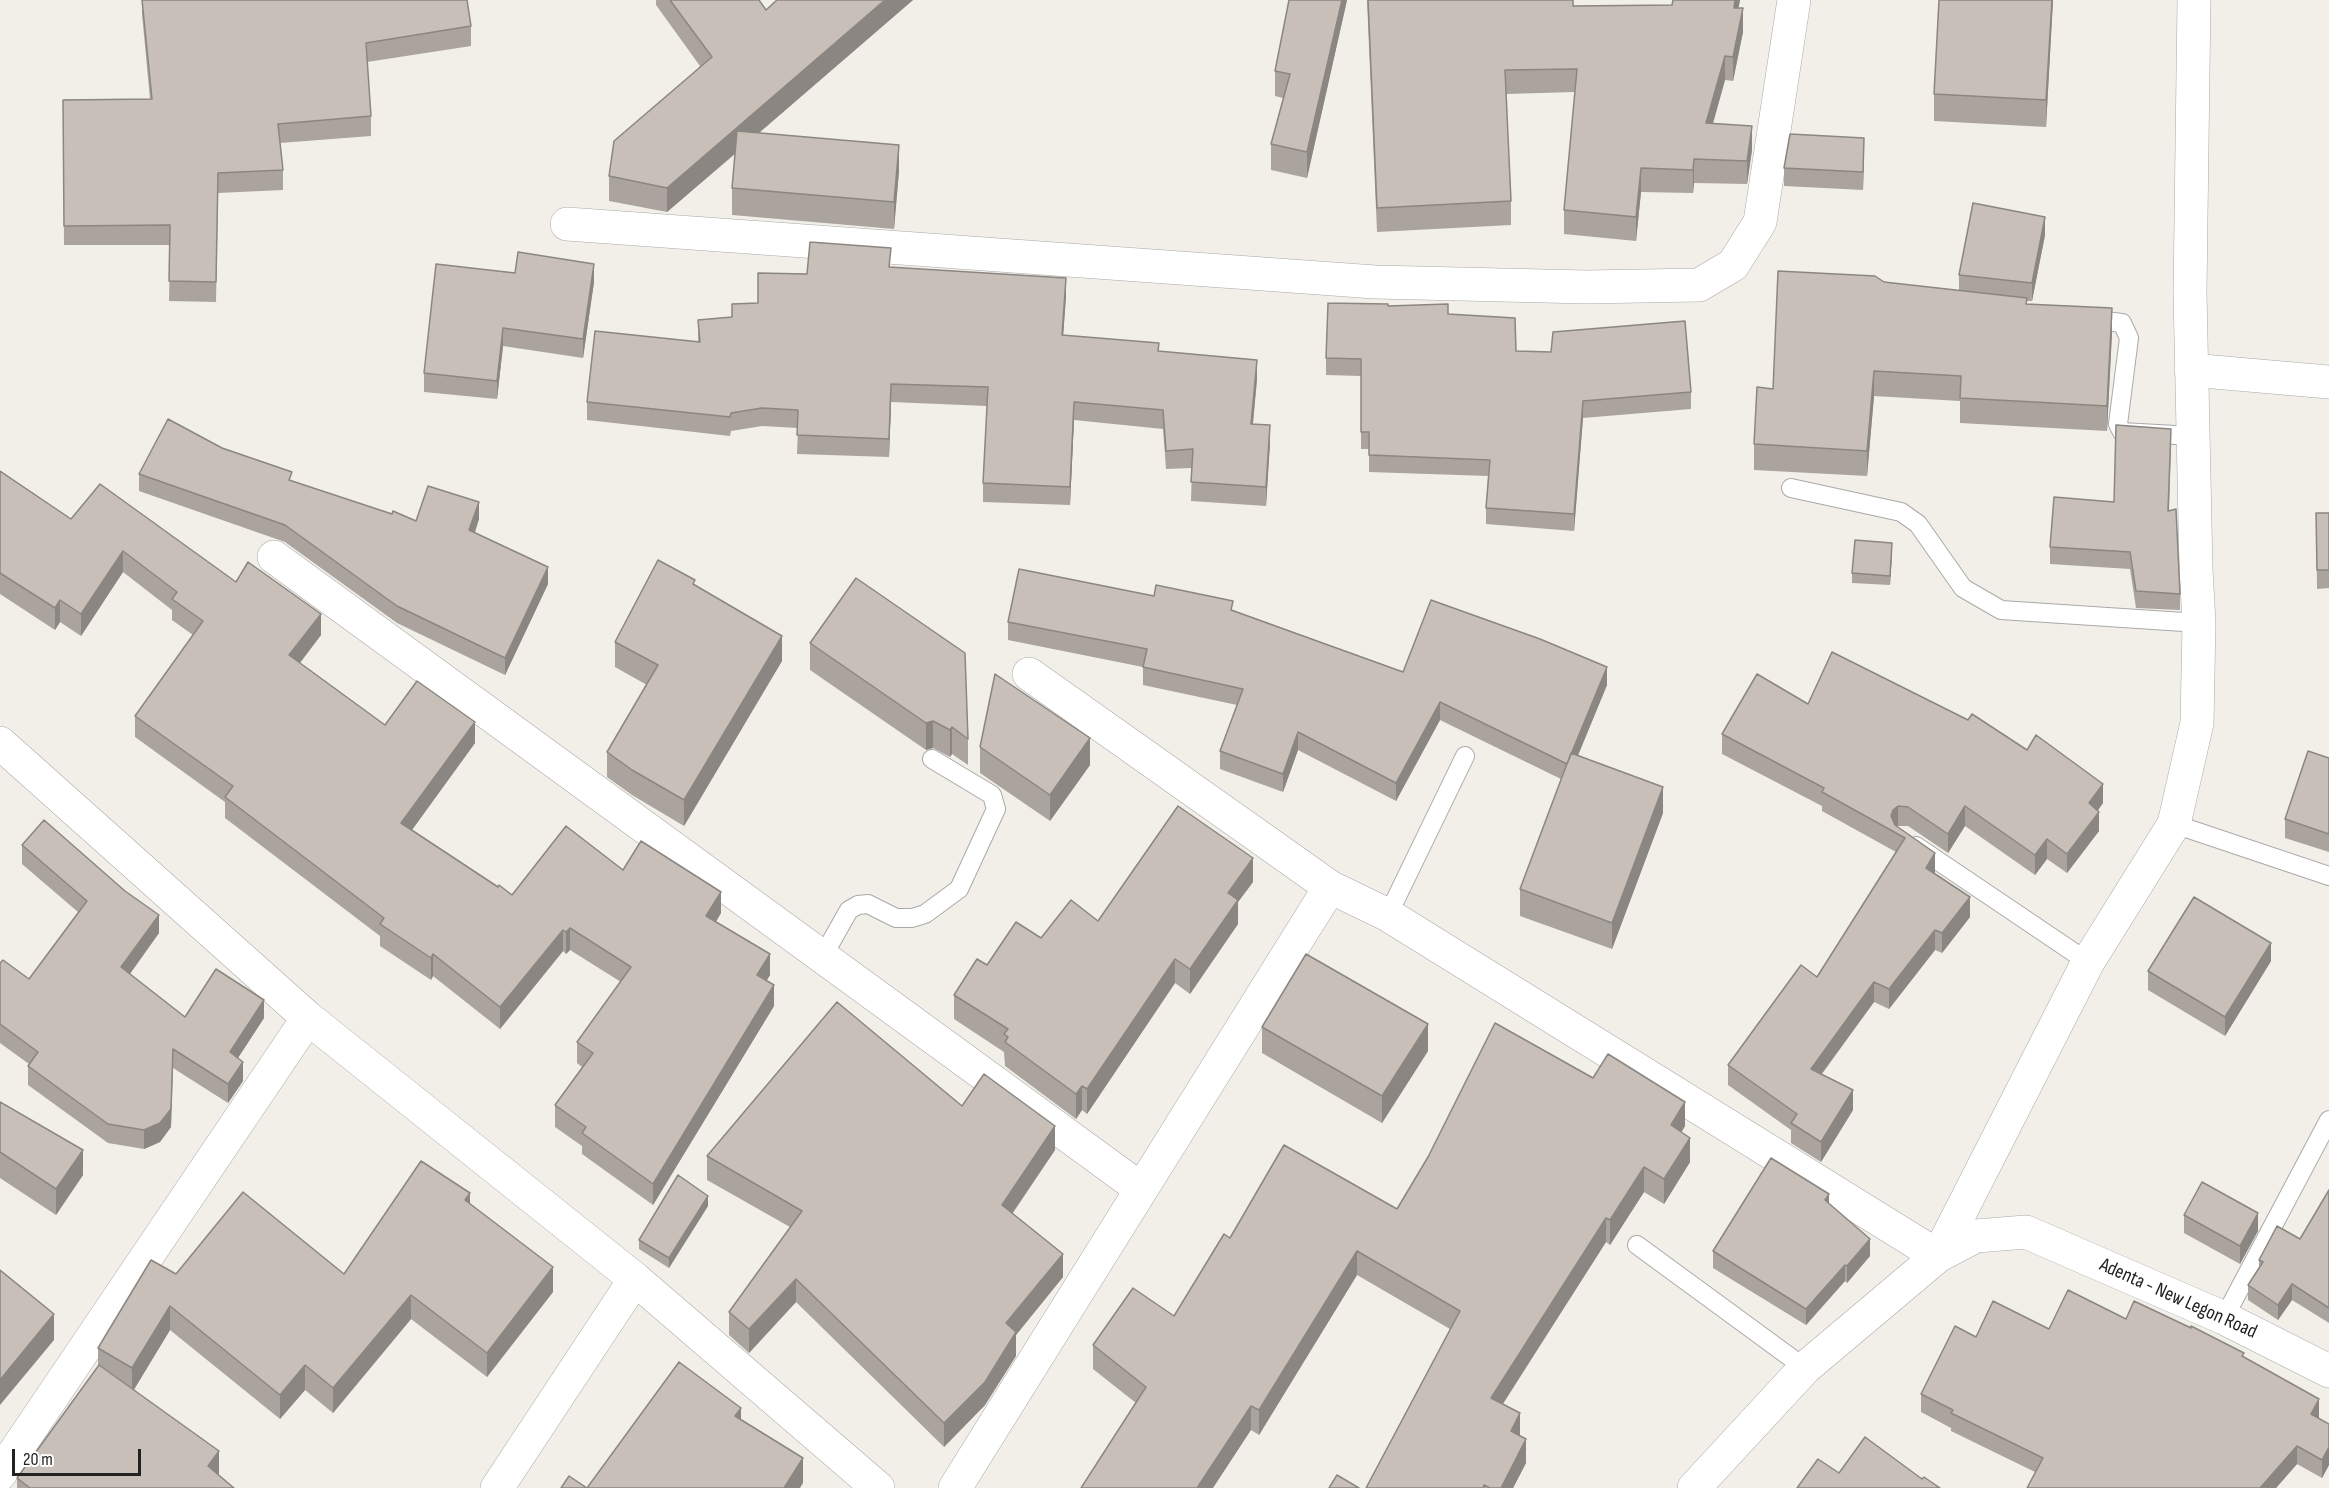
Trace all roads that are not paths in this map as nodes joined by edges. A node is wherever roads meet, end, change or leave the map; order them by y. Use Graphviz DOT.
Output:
graph roads {
  1 [pos="1794,0"];
  2 [pos="2194,0"];
  3 [pos="567,224"];
  4 [pos="2075,318"];
  5 [pos="2191,370"];
  6 [pos="2329,382"];
  7 [pos="2193,436"];
  8 [pos="1791,488"];
  9 [pos="274,558"];
  10 [pos="2199,622"];
  11 [pos="1029,674"];
  12 [pos="3,751"];
  13 [pos="1465,756"];
  14 [pos="932,759"];
  15 [pos="2174,824"];
  16 [pos="1902,836"];
  17 [pos="2329,876"];
  18 [pos="1330,886"];
  19 [pos="1388,915"];
  20 [pos="823,956"];
  21 [pos="2088,962"];
  22 [pos="308,1018"];
  23 [pos="2329,1120"];
  24 [pos="1142,1189"];
  25 [pos="1637,1245"];
  26 [pos="1938,1256"];
  27 [pos="635,1279"];
  28 [pos="2224,1318"];
  29 [pos="1805,1368"];
  30 [pos="2329,1371"];
  31 [pos="0,1474"];
  32 [pos="496,1488"];
  33 [pos="878,1488"];
  34 [pos="955,1488"];
  35 [pos="1694,1488"];
  1 -- 3 [label="street"];
  2 -- 5 [label="street"];
  4 -- 7 [label="lane"];
  5 -- 6 [label="street"];
  5 -- 7 [label="street"];
  7 -- 10 [label="street"];
  8 -- 10 [label="lane"];
  9 -- 20 [label="street"];
  10 -- 15 [label="street"];
  11 -- 18 [label="street"];
  12 -- 22 [label="street"];
  13 -- 19 [label="lane"];
  14 -- 20 [label="lane"];
  15 -- 17 [label="lane"];
  15 -- 21 [label="street"];
  16 -- 21 [label="lane"];
  18 -- 19 [label="street"];
  18 -- 24 [label="street"];
  19 -- 26 [label="street"];
  20 -- 24 [label="street"];
  21 -- 26 [label="street"];
  22 -- 27 [label="street"];
  22 -- 31 [label="street"];
  23 -- 28 [label="lane"];
  24 -- 34 [label="street"];
  25 -- 29 [label="lane"];
  26 -- 28 [label="street, Adenta - New Legon Road"];
  26 -- 29 [label="street"];
  27 -- 32 [label="street"];
  27 -- 33 [label="street"];
  28 -- 30 [label="street, Adenta - New Legon Road"];
  29 -- 35 [label="street"];
}
